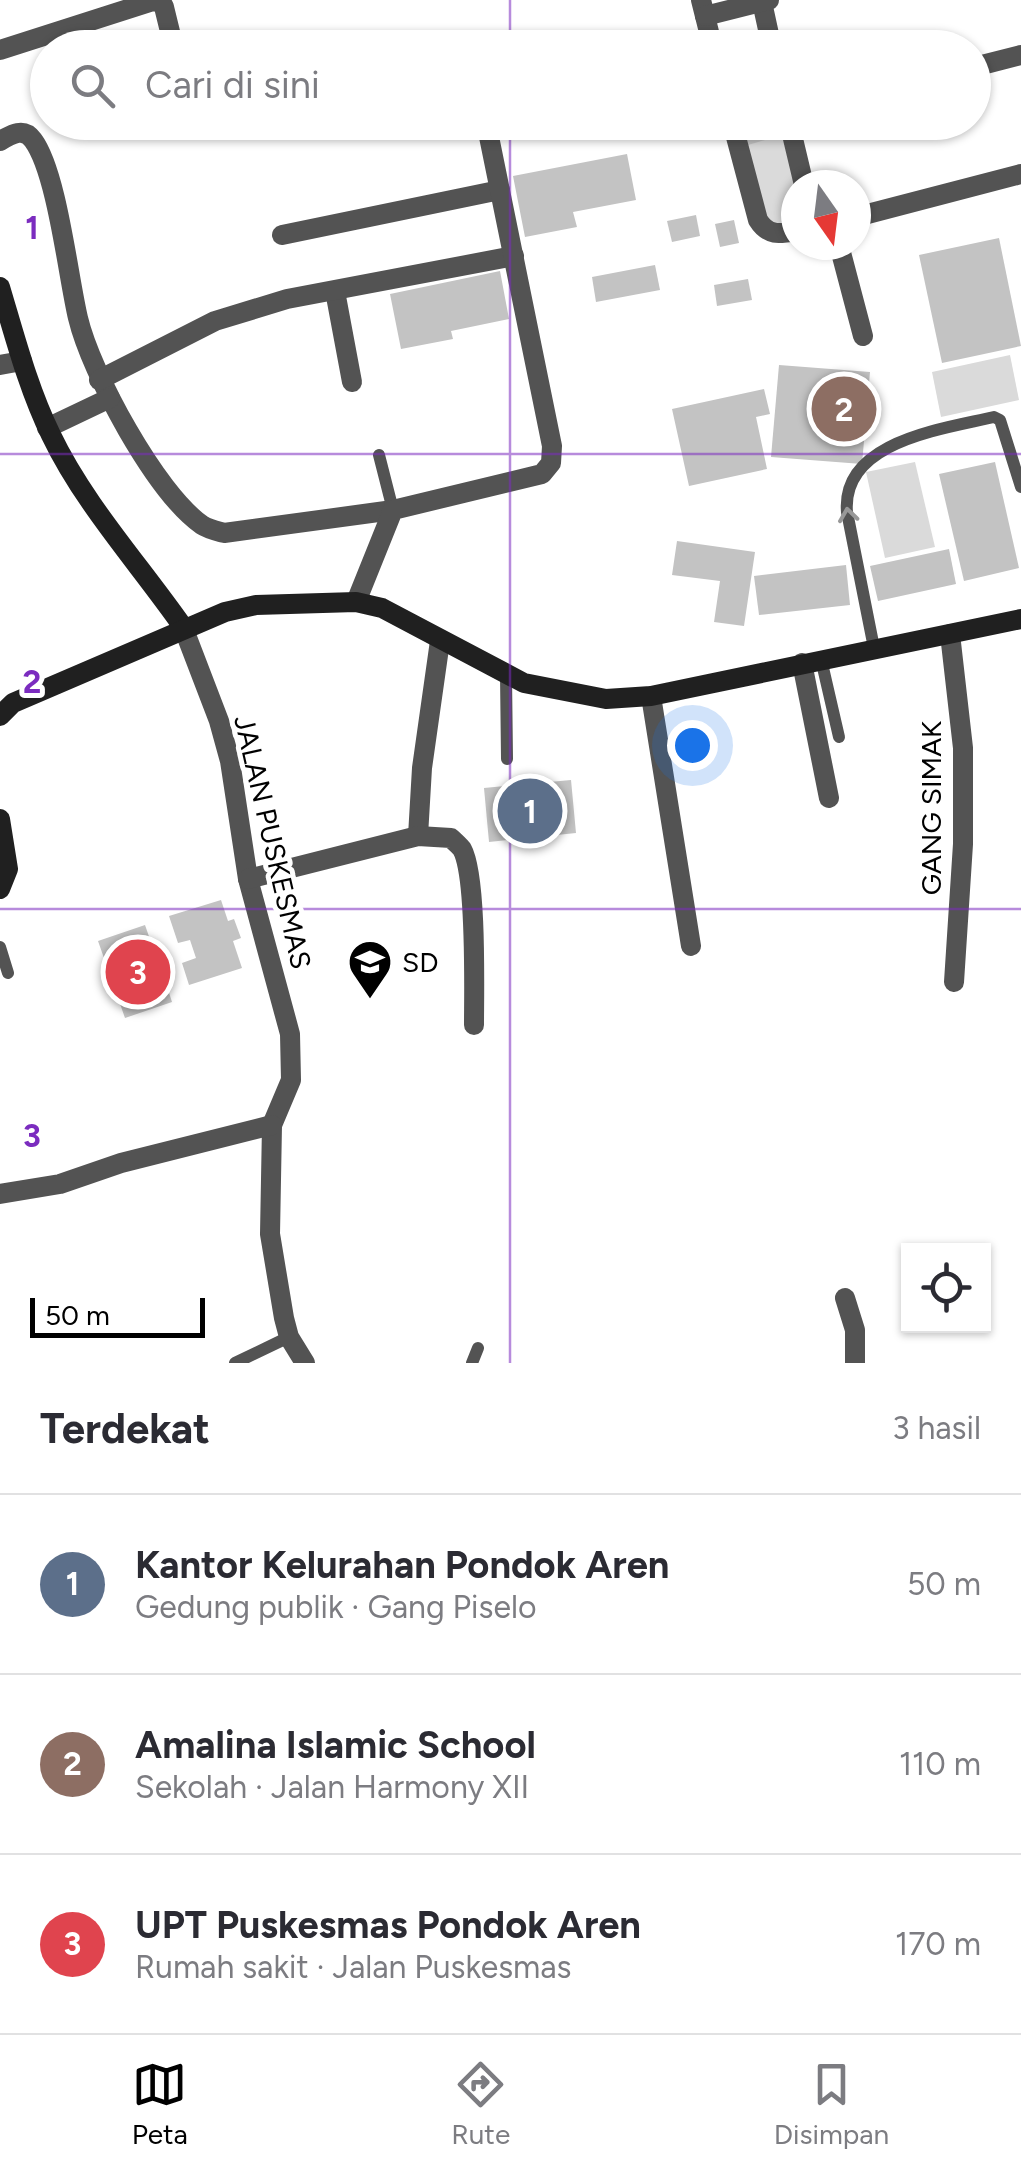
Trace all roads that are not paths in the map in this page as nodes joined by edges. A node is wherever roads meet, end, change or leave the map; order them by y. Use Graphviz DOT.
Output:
graph roads {
  1 [pos="766,1"];
  2 [pos="703,8"];
  3 [pos="62,30"];
  4 [pos="170,30"];
  5 [pos="770,30"];
  6 [pos="30,40"];
  7 [pos="0,50"];
  8 [pos="1021,56"];
  9 [pos="991,63"];
  10 [pos="30,139"];
  11 [pos="0,140"];
  12 [pos="31,140"];
  13 [pos="490,140"];
  14 [pos="737,140"];
  15 [pos="793,140"];
  16 [pos="800,170"];
  17 [pos="1021,174"];
  18 [pos="500,190"];
  19 [pos="871,213"];
  20 [pos="781,234"];
  21 [pos="282,235"];
  22 [pos="514,256"];
  23 [pos="843,260"];
  24 [pos="0,288"];
  25 [pos="335,291"];
  26 [pos="863,336"];
  27 [pos="22,362"];
  28 [pos="0,365"];
  29 [pos="352,382"];
  30 [pos="105,389"];
  31 [pos="48,428"];
  32 [pos="379,455"];
  33 [pos="1021,487"];
  34 [pos="393,510"];
  35 [pos="364,585"];
  36 [pos="1021,619"];
  37 [pos="183,627"];
  38 [pos="950,634"];
  39 [pos="440,641"];
  40 [pos="874,648"];
  41 [pos="812,661"];
  42 [pos="506,675"];
  43 [pos="652,696"];
  44 [pos="0,716"];
  45 [pos="839,736"];
  46 [pos="507,759"];
  47 [pos="830,798"];
  48 [pos="0,819"];
  49 [pos="418,836"];
  50 [pos="248,879"];
  51 [pos="0,889"];
  52 [pos="691,946"];
  53 [pos="0,947"];
  54 [pos="8,974"];
  55 [pos="954,982"];
  56 [pos="474,1025"];
  57 [pos="272,1125"];
  58 [pos="0,1194"];
  59 [pos="846,1298"];
  60 [pos="289,1338"];
  61 [pos="478,1348"];
  62 [pos="235,1363"];
  63 [pos="305,1363"];
  64 [pos="472,1363"];
  65 [pos="855,1363"];
  1 -- 2 [label="street"];
  1 -- 5 [label="street"];
  3 -- 4 [label="street"];
  6 -- 7 [label="street"];
  8 -- 9 [label="street"];
  10 -- 11 [label="street"];
  12 -- 30 [label="street"];
  13 -- 18 [label="street"];
  14 -- 20 [label="street"];
  15 -- 16 [label="street"];
  17 -- 19 [label="street"];
  18 -- 21 [label="street"];
  18 -- 22 [label="street"];
  22 -- 25 [label="street"];
  22 -- 34 [label="street"];
  23 -- 26 [label="street"];
  24 -- 27 [label="main road"];
  25 -- 29 [label="street"];
  25 -- 30 [label="street"];
  27 -- 28 [label="street"];
  27 -- 31 [label="main road"];
  30 -- 31 [label="street"];
  30 -- 34 [label="street"];
  31 -- 37 [label="main road"];
  32 -- 34 [label="lane"];
  40 -- 33 [label="lane, one-way"];
  34 -- 35 [label="street"];
  35 -- 37 [label="main road"];
  35 -- 39 [label="main road"];
  36 -- 38 [label="main road"];
  37 -- 44 [label="main road"];
  37 -- 50 [label="street, JALAN PUSKESMAS"];
  38 -- 40 [label="main road"];
  38 -- 55 [label="street, GANG SIMAK"];
  39 -- 42 [label="main road"];
  39 -- 49 [label="street"];
  40 -- 41 [label="main road"];
  41 -- 43 [label="main road"];
  41 -- 45 [label="lane"];
  41 -- 47 [label="street"];
  42 -- 43 [label="main road"];
  42 -- 46 [label="lane"];
  43 -- 52 [label="street"];
  48 -- 51 [label="main road"];
  49 -- 50 [label="street"];
  49 -- 56 [label="street"];
  50 -- 57 [label="street, JALAN PUSKESMAS"];
  53 -- 54 [label="lane"];
  57 -- 58 [label="street"];
  57 -- 60 [label="street, JALAN PUSKESMAS"];
  59 -- 65 [label="street"];
  60 -- 62 [label="lane"];
  60 -- 63 [label="street, JALAN PUSKESMAS"];
  61 -- 64 [label="lane"];
}
